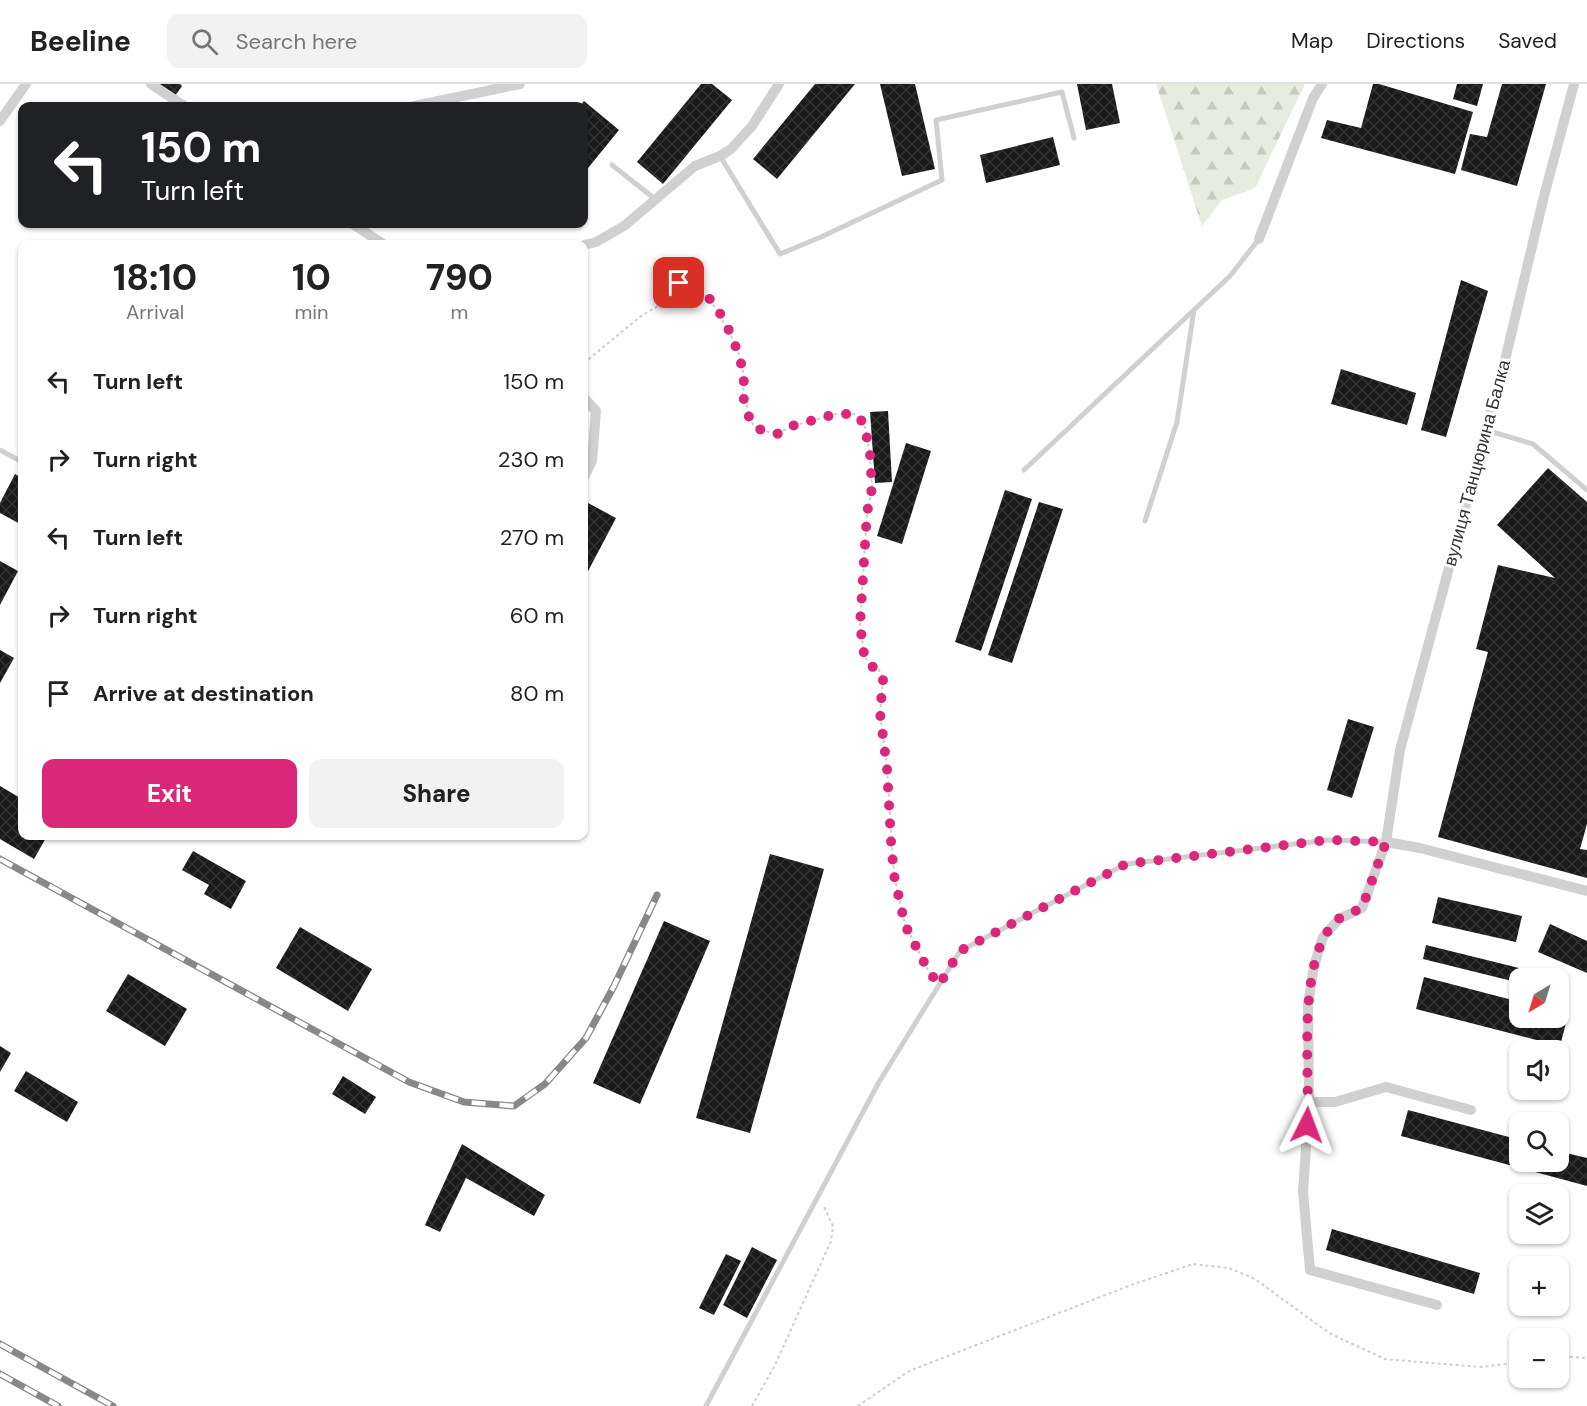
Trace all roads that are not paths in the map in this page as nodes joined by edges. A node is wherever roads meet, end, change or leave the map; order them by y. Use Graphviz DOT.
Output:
graph roads {
  1 [pos="26,84"];
  2 [pos="151,84"];
  3 [pos="520,84"];
  4 [pos="779,84"];
  5 [pos="1322,84"];
  6 [pos="1574,84"];
  7 [pos="178,102"];
  8 [pos="433,102"];
  9 [pos="0,121"];
  10 [pos="1074,138"];
  11 [pos="720,156"];
  12 [pos="612,165"];
  13 [pos="656,200"];
  14 [pos="360,228"];
  15 [pos="1259,239"];
  16 [pos="377,240"];
  17 [pos="588,244"];
  18 [pos="1194,310"];
  19 [pos="588,402"];
  20 [pos="1486,430"];
  21 [pos="0,450"];
  22 [pos="18,460"];
  23 [pos="588,469"];
  24 [pos="1024,470"];
  25 [pos="1587,490"];
  26 [pos="1145,521"];
  27 [pos="1386,842"];
  28 [pos="1587,891"];
  29 [pos="1309,1102"];
  30 [pos="1471,1110"];
  31 [pos="1437,1305"];
  32 [pos="706,1406"];
  1 -- 9 [label="street"];
  2 -- 7 [label="street"];
  3 -- 8 [label="street"];
  4 -- 11 [label="street"];
  5 -- 15 [label="street"];
  6 -- 20 [label="street, вулиця Танцюрина Балка"];
  10 -- 11 [label="lane"];
  11 -- 13 [label="street"];
  12 -- 13 [label="lane"];
  13 -- 17 [label="street"];
  14 -- 16 [label="street"];
  15 -- 18 [label="lane"];
  18 -- 24 [label="lane"];
  18 -- 26 [label="lane"];
  19 -- 23 [label="street"];
  20 -- 25 [label="lane"];
  20 -- 27 [label="street, вулиця Танцюрина Балка"];
  21 -- 22 [label="lane"];
  27 -- 28 [label="street"];
  27 -- 29 [label="street, вулиця Танцюрина Балка"];
  27 -- 32 [label="lane"];
  29 -- 30 [label="street"];
  29 -- 31 [label="street, вулиця Танцюрина Балка"];
}
